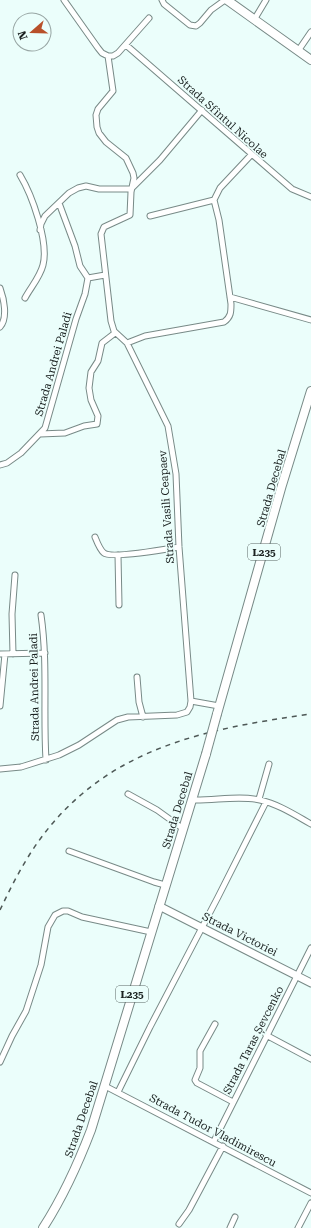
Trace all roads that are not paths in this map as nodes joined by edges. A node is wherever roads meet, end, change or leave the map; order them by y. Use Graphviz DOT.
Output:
graph roads {
  1 [pos="64,0"];
  2 [pos="162,0"];
  3 [pos="226,0"];
  4 [pos="266,0"];
  5 [pos="148,18"];
  6 [pos="254,20"];
  7 [pos="311,32"];
  8 [pos="126,45"];
  9 [pos="298,51"];
  10 [pos="108,56"];
  11 [pos="311,60"];
  12 [pos="202,110"];
  13 [pos="251,155"];
  14 [pos="20,175"];
  15 [pos="131,188"];
  16 [pos="311,197"];
  17 [pos="214,200"];
  18 [pos="60,203"];
  19 [pos="150,216"];
  20 [pos="40,230"];
  21 [pos="105,275"];
  22 [pos="88,278"];
  23 [pos="0,288"];
  24 [pos="26,298"];
  25 [pos="230,298"];
  26 [pos="311,320"];
  27 [pos="0,327"];
  28 [pos="116,333"];
  29 [pos="127,344"];
  30 [pos="311,391"];
  31 [pos="40,434"];
  32 [pos="0,465"];
  33 [pos="95,537"];
  34 [pos="179,547"];
  35 [pos="118,555"];
  36 [pos="15,575"];
  37 [pos="119,605"];
  38 [pos="41,615"];
  39 [pos="45,653"];
  40 [pos="2,654"];
  41 [pos="12,654"];
  42 [pos="138,676"];
  43 [pos="191,701"];
  44 [pos="0,706"];
  45 [pos="218,710"];
  46 [pos="143,717"];
  47 [pos="46,760"];
  48 [pos="269,764"];
  49 [pos="0,769"];
  50 [pos="128,794"];
  51 [pos="191,800"];
  52 [pos="259,800"];
  53 [pos="266,802"];
  54 [pos="311,824"];
  55 [pos="182,828"];
  56 [pos="69,851"];
  57 [pos="165,885"];
  58 [pos="159,906"];
  59 [pos="202,927"];
  60 [pos="151,932"];
  61 [pos="311,948"];
  62 [pos="297,976"];
  63 [pos="311,983"];
  64 [pos="214,1024"];
  65 [pos="266,1035"];
  66 [pos="311,1059"];
  67 [pos="0,1062"];
  68 [pos="104,1086"];
  69 [pos="118,1092"];
  70 [pos="233,1102"];
  71 [pos="214,1142"];
  72 [pos="223,1146"];
  73 [pos="311,1193"];
  74 [pos="311,1203"];
  75 [pos="235,1217"];
  76 [pos="179,1224"];
  77 [pos="43,1228"];
  78 [pos="230,1228"];
  79 [pos="298,1228"];
  1 -- 10 [label="street"];
  2 -- 3 [label="street"];
  3 -- 6 [label="main road"];
  4 -- 6 [label="street"];
  5 -- 8 [label="street"];
  6 -- 9 [label="main road"];
  7 -- 9 [label="street"];
  8 -- 10 [label="street"];
  8 -- 12 [label="street, Strada Sfîntul Nicolae"];
  9 -- 11 [label="main road"];
  10 -- 15 [label="street"];
  12 -- 13 [label="street, Strada Sfîntul Nicolae"];
  12 -- 15 [label="street"];
  13 -- 16 [label="street, Strada Sfîntul Nicolae"];
  13 -- 17 [label="street"];
  14 -- 20 [label="street"];
  15 -- 18 [label="street"];
  15 -- 21 [label="street, Strada Vasili Ceapaev"];
  17 -- 19 [label="street"];
  17 -- 25 [label="street"];
  18 -- 20 [label="street"];
  18 -- 22 [label="street"];
  20 -- 24 [label="street"];
  21 -- 22 [label="street"];
  21 -- 28 [label="street, Strada Vasili Ceapaev"];
  22 -- 31 [label="street, Strada Andrei Paladi"];
  23 -- 27 [label="street"];
  25 -- 26 [label="street"];
  25 -- 29 [label="street"];
  28 -- 29 [label="street, Strada Vasili Ceapaev"];
  28 -- 31 [label="street"];
  29 -- 34 [label="street, Strada Vasili Ceapaev"];
  30 -- 45 [label="main road, Strada Decebal / L235"];
  31 -- 32 [label="street, Strada Andrei Paladi"];
  33 -- 35 [label="street"];
  34 -- 35 [label="street"];
  34 -- 43 [label="street, Strada Vasili Ceapaev"];
  35 -- 37 [label="street"];
  36 -- 41 [label="street"];
  38 -- 39 [label="street, Strada Andrei Paladi"];
  39 -- 41 [label="street"];
  39 -- 47 [label="street, Strada Andrei Paladi"];
  40 -- 41 [label="street"];
  40 -- 44 [label="street"];
  42 -- 46 [label="street"];
  43 -- 45 [label="street"];
  43 -- 46 [label="street"];
  45 -- 51 [label="main road, Strada Decebal / L235, bridge"];
  46 -- 47 [label="street"];
  47 -- 49 [label="street"];
  48 -- 52 [label="street"];
  50 -- 55 [label="street"];
  51 -- 52 [label="street"];
  51 -- 55 [label="main road, Strada Decebal / L235"];
  52 -- 53 [label="street"];
  53 -- 54 [label="street"];
  53 -- 59 [label="street"];
  55 -- 57 [label="main road, Strada Decebal / L235"];
  56 -- 57 [label="street"];
  57 -- 58 [label="main road, Strada Decebal / L235"];
  58 -- 59 [label="street, Strada Victoriei"];
  58 -- 60 [label="main road, Strada Decebal / L235"];
  59 -- 62 [label="street, Strada Victoriei"];
  59 -- 69 [label="street"];
  60 -- 67 [label="street"];
  60 -- 68 [label="main road, Strada Decebal / L235"];
  61 -- 62 [label="street, Strada Taras Șevcenko"];
  62 -- 63 [label="street, Strada Victoriei"];
  62 -- 65 [label="street, Strada Taras Șevcenko"];
  64 -- 70 [label="street"];
  65 -- 66 [label="street"];
  65 -- 70 [label="street, Strada Taras Șevcenko"];
  68 -- 69 [label="street, Strada Tudor Vladimirescu"];
  68 -- 77 [label="main road, Strada Decebal / L235"];
  69 -- 71 [label="street, Strada Tudor Vladimirescu"];
  70 -- 71 [label="street, Strada Taras Șevcenko"];
  71 -- 72 [label="street, Strada Tudor Vladimirescu"];
  72 -- 73 [label="street, Strada Tudor Vladimirescu"];
  72 -- 76 [label="street"];
  74 -- 79 [label="street"];
  75 -- 78 [label="street"];
}
